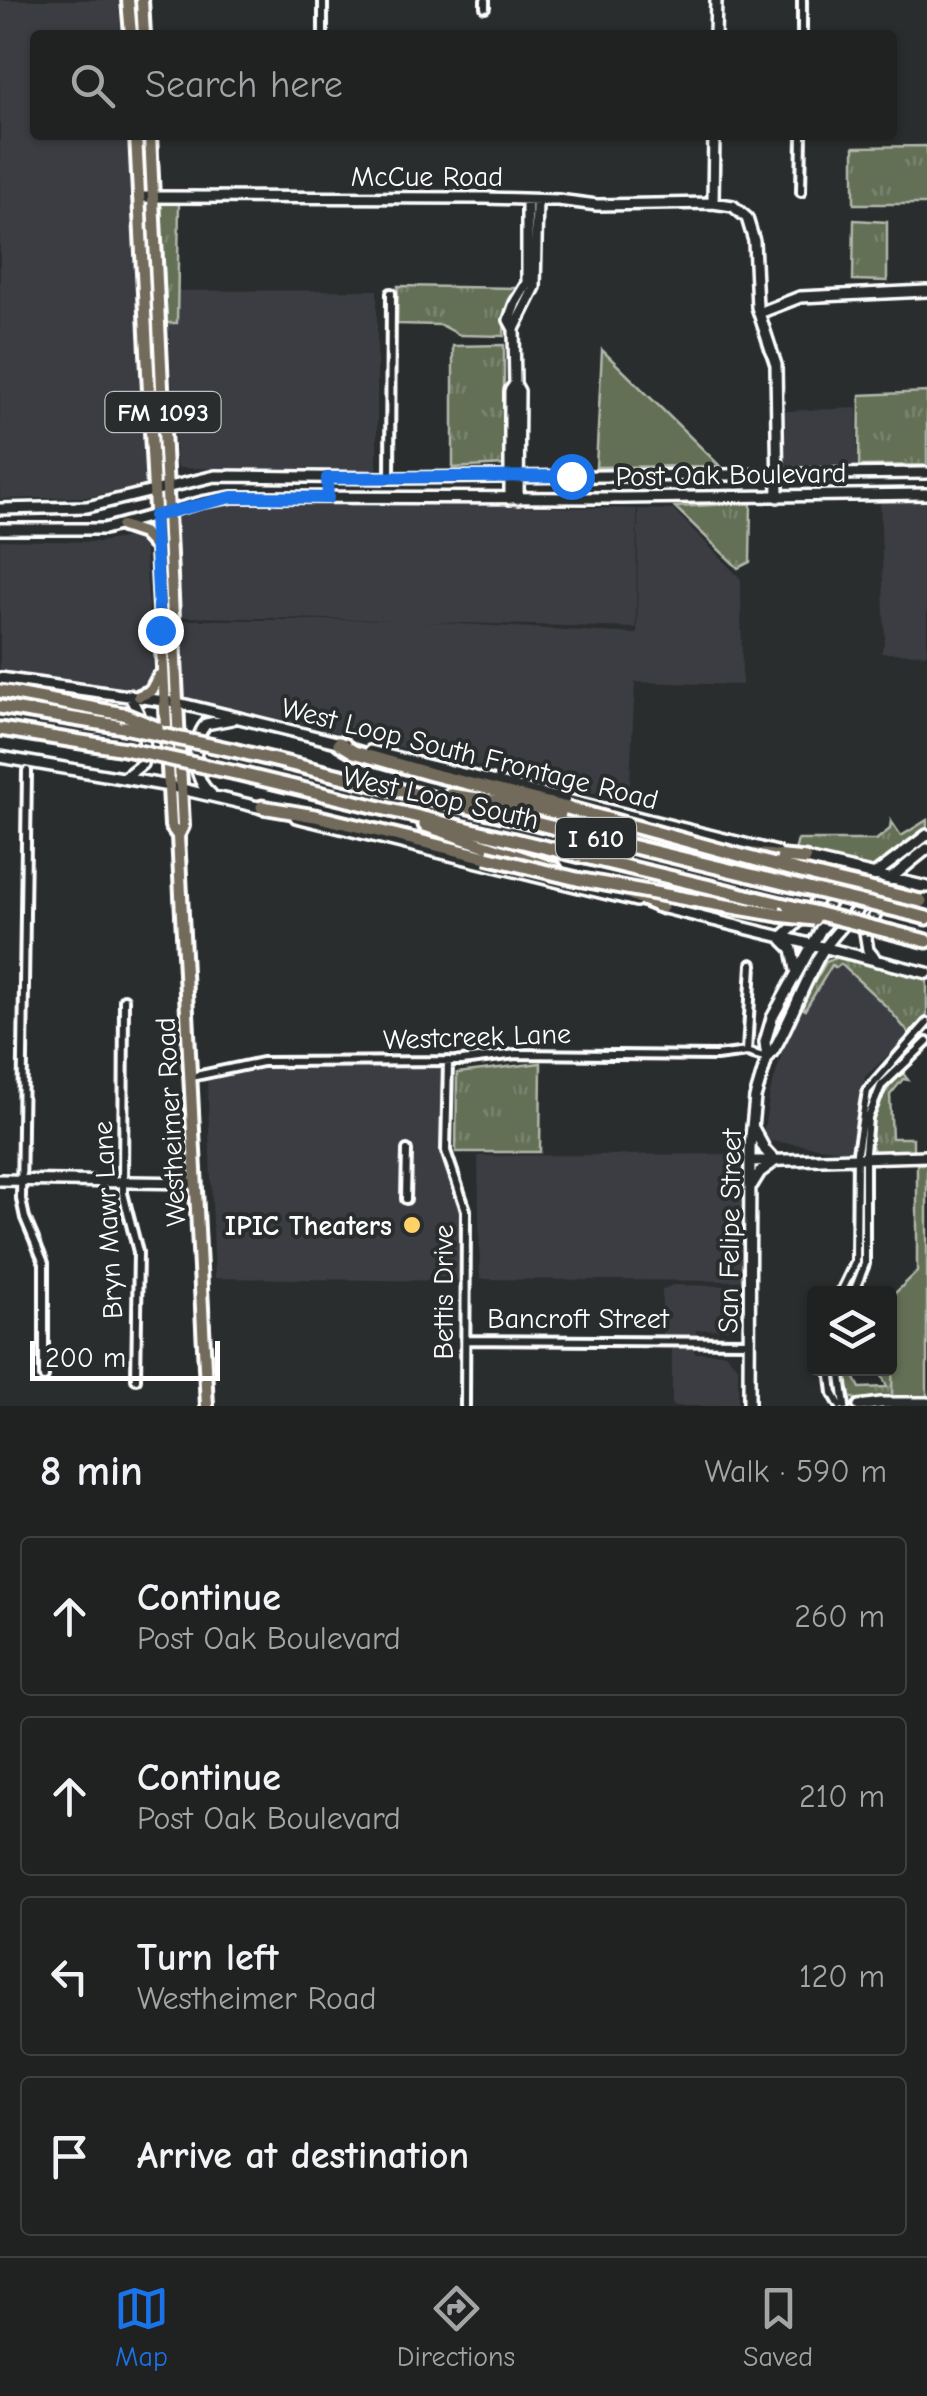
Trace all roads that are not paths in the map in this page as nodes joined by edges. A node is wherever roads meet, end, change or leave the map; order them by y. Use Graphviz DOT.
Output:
graph roads {
  1 [pos="128,0"];
  2 [pos="142,0"];
  3 [pos="323,0"];
  4 [pos="716,0"];
  5 [pos="802,0"];
  6 [pos="131,30"];
  7 [pos="144,30"];
  8 [pos="323,30"];
  9 [pos="716,30"];
  10 [pos="802,30"];
  11 [pos="136,140"];
  12 [pos="150,140"];
  13 [pos="714,140"];
  14 [pos="802,140"];
  15 [pos="801,192"];
  16 [pos="140,197"];
  17 [pos="152,197"];
  18 [pos="532,200"];
  19 [pos="714,203"];
  20 [pos="144,275"];
  21 [pos="927,291"];
  22 [pos="391,293"];
  23 [pos="158,312"];
  24 [pos="760,313"];
  25 [pos="148,363"];
  26 [pos="162,398"];
  27 [pos="927,472"];
  28 [pos="777,474"];
  29 [pos="514,476"];
  30 [pos="642,477"];
  31 [pos="327,478"];
  32 [pos="390,478"];
  33 [pos="167,486"];
  34 [pos="153,490"];
  35 [pos="927,494"];
  36 [pos="778,496"];
  37 [pos="328,498"];
  38 [pos="642,498"];
  39 [pos="514,499"];
  40 [pos="56,508"];
  41 [pos="0,509"];
  42 [pos="168,512"];
  43 [pos="154,516"];
  44 [pos="122,526"];
  45 [pos="0,530"];
  46 [pos="41,530"];
  47 [pos="156,549"];
  48 [pos="162,670"];
  49 [pos="0,678"];
  50 [pos="0,691"];
  51 [pos="134,695"];
  52 [pos="163,700"];
  53 [pos="178,702"];
  54 [pos="0,707"];
  55 [pos="240,718"];
  56 [pos="123,720"];
  57 [pos="0,729"];
  58 [pos="42,736"];
  59 [pos="0,738"];
  60 [pos="340,743"];
  61 [pos="0,757"];
  62 [pos="27,771"];
  63 [pos="124,778"];
  64 [pos="168,786"];
  65 [pos="388,787"];
  66 [pos="182,789"];
  67 [pos="216,797"];
  68 [pos="262,807"];
  69 [pos="394,813"];
  70 [pos="927,835"];
  71 [pos="178,836"];
  72 [pos="923,852"];
  73 [pos="805,859"];
  74 [pos="827,864"];
  75 [pos="874,875"];
  76 [pos="890,878"];
  77 [pos="925,887"];
  78 [pos="924,902"];
  79 [pos="662,907"];
  80 [pos="784,911"];
  81 [pos="927,918"];
  82 [pos="781,938"];
  83 [pos="927,941"];
  84 [pos="810,944"];
  85 [pos="824,948"];
  86 [pos="878,962"];
  87 [pos="752,964"];
  88 [pos="927,973"];
  89 [pos="796,974"];
  90 [pos="124,999"];
  91 [pos="927,1023"];
  92 [pos="927,1042"];
  93 [pos="747,1052"];
  94 [pos="767,1058"];
  95 [pos="894,1058"];
  96 [pos="448,1062"];
  97 [pos="902,1066"];
  98 [pos="190,1077"];
  99 [pos="752,1125"];
  100 [pos="407,1150"];
  101 [pos="927,1156"];
  102 [pos="861,1160"];
  103 [pos="751,1161"];
  104 [pos="775,1161"];
  105 [pos="0,1180"];
  106 [pos="21,1180"];
  107 [pos="122,1181"];
  108 [pos="195,1183"];
  109 [pos="750,1187"];
  110 [pos="406,1199"];
  111 [pos="844,1286"];
  112 [pos="856,1286"];
  113 [pos="466,1340"];
  114 [pos="749,1342"];
  115 [pos="831,1376"];
  116 [pos="840,1376"];
  117 [pos="44,1377"];
  118 [pos="136,1379"];
  119 [pos="927,1403"];
  120 [pos="206,1406"];
  121 [pos="466,1406"];
  122 [pos="749,1406"];
  123 [pos="842,1406"];
  124 [pos="859,1406"];
  1 -- 6 [label="main road"];
  2 -- 7 [label="main road"];
  3 -- 8 [label="street"];
  4 -- 9 [label="main road"];
  5 -- 10 [label="street"];
  11 -- 16 [label="main road, Westheimer Road / FM 1093"];
  12 -- 17 [label="main road, Westheimer Road / FM 1093"];
  13 -- 19 [label="main road"];
  14 -- 15 [label="street"];
  16 -- 17 [label="main road, McCue Road"];
  16 -- 20 [label="main road, Westheimer Road / FM 1093"];
  17 -- 18 [label="main road, McCue Road"];
  17 -- 23 [label="main road, Westheimer Road / FM 1093"];
  18 -- 19 [label="main road, McCue Road"];
  18 -- 29 [label="main road"];
  19 -- 24 [label="main road"];
  20 -- 23 [label="main road"];
  20 -- 25 [label="main road, Westheimer Road / FM 1093"];
  21 -- 24 [label="main road"];
  22 -- 32 [label="street"];
  23 -- 26 [label="main road, Westheimer Road / FM 1093"];
  24 -- 28 [label="main road"];
  25 -- 26 [label="main road"];
  25 -- 34 [label="main road, Westheimer Road / FM 1093"];
  26 -- 33 [label="main road, Westheimer Road / FM 1093"];
  27 -- 28 [label="main road, Post Oak Boulevard"];
  28 -- 30 [label="main road, Post Oak Boulevard"];
  28 -- 36 [label="main road"];
  29 -- 30 [label="main road, Post Oak Boulevard"];
  29 -- 32 [label="main road, Post Oak Boulevard"];
  29 -- 39 [label="main road"];
  30 -- 38 [label="main road"];
  31 -- 32 [label="main road, Post Oak Boulevard"];
  31 -- 33 [label="main road, Post Oak Boulevard"];
  31 -- 37 [label="main road"];
  33 -- 34 [label="main road, Post Oak Boulevard"];
  33 -- 42 [label="main road, Westheimer Road / FM 1093"];
  34 -- 40 [label="main road, Post Oak Boulevard"];
  34 -- 43 [label="main road, Westheimer Road / FM 1093"];
  35 -- 36 [label="main road, Post Oak Boulevard"];
  36 -- 38 [label="main road, Post Oak Boulevard"];
  37 -- 39 [label="main road, Post Oak Boulevard"];
  37 -- 42 [label="main road, Post Oak Boulevard"];
  38 -- 39 [label="main road, Post Oak Boulevard"];
  40 -- 41 [label="main road, Post Oak Boulevard"];
  40 -- 46 [label="main road"];
  42 -- 43 [label="main road, Post Oak Boulevard"];
  42 -- 53 [label="main road, Westheimer Road / FM 1093"];
  43 -- 44 [label="main road, Post Oak Boulevard"];
  43 -- 47 [label="main road, Westheimer Road / FM 1093"];
  44 -- 46 [label="main road, Post Oak Boulevard"];
  44 -- 47 [label="main road"];
  45 -- 46 [label="main road, Post Oak Boulevard"];
  47 -- 48 [label="main road, Westheimer Road / FM 1093"];
  48 -- 51 [label="main road"];
  48 -- 52 [label="main road, Westheimer Road / FM 1093"];
  49 -- 51 [label="main road, West Loop South Frontage Road"];
  50 -- 56 [label="highway"];
  51 -- 52 [label="main road, West Loop South Frontage Road"];
  51 -- 63 [label="main road"];
  52 -- 53 [label="main road, West Loop South Frontage Road"];
  52 -- 64 [label="main road, Westheimer Road / FM 1093"];
  53 -- 55 [label="main road, West Loop South Frontage Road"];
  53 -- 66 [label="main road, Westheimer Road / FM 1093"];
  54 -- 56 [label="highway"];
  55 -- 60 [label="main road, West Loop South Frontage Road"];
  55 -- 67 [label="main road"];
  56 -- 65 [label="highway, West Loop South / I 610, bridge"];
  57 -- 58 [label="highway, West Loop South / I 610"];
  58 -- 59 [label="highway"];
  58 -- 69 [label="highway, West Loop South / I 610, bridge"];
  60 -- 73 [label="main road, West Loop South Frontage Road"];
  60 -- 78 [label="highway, bridge"];
  61 -- 63 [label="main road"];
  62 -- 106 [label="street"];
  63 -- 64 [label="main road"];
  64 -- 66 [label="main road"];
  64 -- 71 [label="main road, Westheimer Road"];
  65 -- 73 [label="highway"];
  65 -- 81 [label="highway, West Loop South / I 610, bridge"];
  66 -- 67 [label="main road"];
  66 -- 71 [label="main road, Westheimer Road"];
  67 -- 68 [label="main road"];
  68 -- 79 [label="main road"];
  68 -- 80 [label="highway, bridge"];
  69 -- 79 [label="highway"];
  69 -- 80 [label="highway, West Loop South / I 610"];
  70 -- 75 [label="main road, San Felipe Street"];
  71 -- 98 [label="main road, Westheimer Road"];
  72 -- 76 [label="main road, San Felipe Street"];
  72 -- 77 [label="main road"];
  73 -- 74 [label="main road, West Loop South Frontage Road"];
  74 -- 75 [label="main road, West Loop South Frontage Road"];
  74 -- 82 [label="main road"];
  75 -- 76 [label="main road, West Loop South Frontage Road"];
  75 -- 84 [label="main road, San Felipe Street"];
  76 -- 77 [label="main road, West Loop South Frontage Road"];
  76 -- 85 [label="main road, San Felipe Street"];
  77 -- 86 [label="main road"];
  79 -- 82 [label="main road"];
  80 -- 83 [label="highway, West Loop South / I 610, bridge"];
  82 -- 84 [label="main road"];
  82 -- 89 [label="main road"];
  84 -- 85 [label="main road"];
  84 -- 89 [label="main road, San Felipe Street"];
  85 -- 86 [label="main road"];
  85 -- 94 [label="main road, San Felipe Street"];
  86 -- 88 [label="main road"];
  87 -- 93 [label="street"];
  89 -- 94 [label="main road, San Felipe Street"];
  90 -- 107 [label="street, Bryn Mawr Lane"];
  91 -- 95 [label="street"];
  92 -- 97 [label="street"];
  93 -- 94 [label="street, Westcreek Lane"];
  93 -- 96 [label="street, Westcreek Lane"];
  94 -- 99 [label="main road, San Felipe Street"];
  95 -- 97 [label="street"];
  95 -- 102 [label="street"];
  96 -- 98 [label="street, Westcreek Lane"];
  96 -- 113 [label="street, Bettis Drive"];
  97 -- 102 [label="street"];
  98 -- 108 [label="main road, Westheimer Road"];
  99 -- 103 [label="main road, San Felipe Street"];
  99 -- 104 [label="main road"];
  100 -- 110 [label="street"];
  101 -- 102 [label="main road"];
  102 -- 104 [label="main road"];
  102 -- 111 [label="street"];
  102 -- 112 [label="street"];
  103 -- 104 [label="main road"];
  103 -- 109 [label="main road, San Felipe Street"];
  104 -- 109 [label="main road"];
  105 -- 106 [label="main road"];
  106 -- 107 [label="main road"];
  106 -- 117 [label="street"];
  107 -- 108 [label="main road"];
  107 -- 118 [label="street, Bryn Mawr Lane"];
  108 -- 120 [label="main road, Westheimer Road"];
  109 -- 114 [label="main road, San Felipe Street"];
  113 -- 114 [label="street, Bancroft Street"];
  113 -- 121 [label="street, Bettis Drive"];
  114 -- 122 [label="main road, San Felipe Street"];
  115 -- 123 [label="street"];
  116 -- 123 [label="street"];
  119 -- 124 [label="main road"];
}
